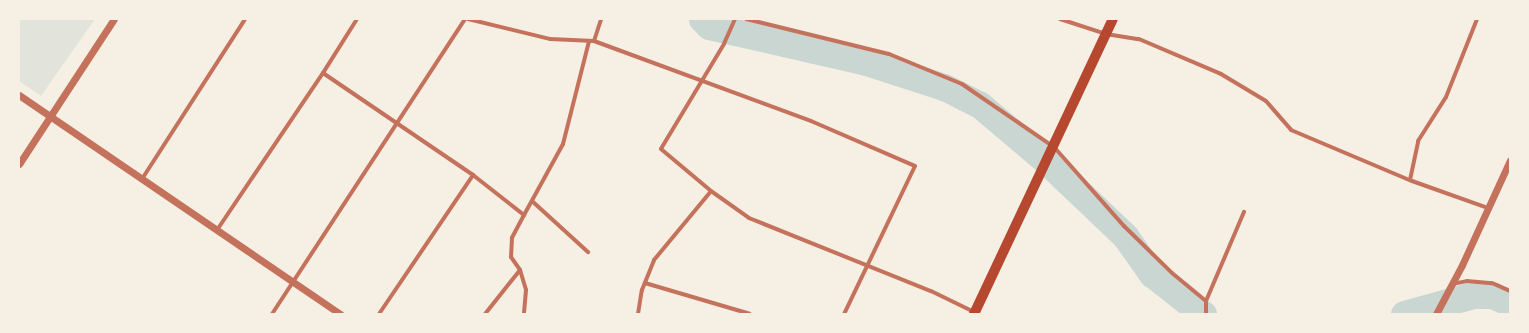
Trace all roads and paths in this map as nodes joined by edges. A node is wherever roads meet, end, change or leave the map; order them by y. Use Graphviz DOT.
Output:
graph roads {
  1 [pos="114,19"];
  2 [pos="245,19"];
  3 [pos="357,19"];
  4 [pos="465,19"];
  5 [pos="468,19"];
  6 [pos="601,19"];
  7 [pos="746,19"];
  8 [pos="1060,19"];
  9 [pos="1113,19"];
  10 [pos="1477,19"];
  11 [pos="734,21"];
  12 [pos="1106,34"];
  13 [pos="589,41"];
  14 [pos="594,41"];
  15 [pos="323,73"];
  16 [pos="701,82"];
  17 [pos="19,95"];
  18 [pos="51,116"];
  19 [pos="395,123"];
  20 [pos="1053,150"];
  21 [pos="1510,160"];
  22 [pos="19,164"];
  23 [pos="473,175"];
  24 [pos="142,179"];
  25 [pos="1410,180"];
  26 [pos="711,191"];
  27 [pos="532,201"];
  28 [pos="1488,208"];
  29 [pos="1244,212"];
  30 [pos="524,215"];
  31 [pos="217,230"];
  32 [pos="588,252"];
  33 [pos="868,267"];
  34 [pos="520,270"];
  35 [pos="292,281"];
  36 [pos="645,283"];
  37 [pos="1452,284"];
  38 [pos="1510,291"];
  39 [pos="1206,303"];
  40 [pos="976,313"];
  41 [pos="272,314"];
  42 [pos="340,314"];
  43 [pos="379,314"];
  44 [pos="485,314"];
  45 [pos="524,314"];
  46 [pos="638,314"];
  47 [pos="750,314"];
  48 [pos="844,314"];
  49 [pos="1206,314"];
  50 [pos="1436,314"];
  1 -- 18 [label="street"];
  2 -- 24 [label="street"];
  3 -- 15 [label="street"];
  4 -- 19 [label="street"];
  5 -- 13 [label="street"];
  6 -- 14 [label="street"];
  7 -- 20 [label="street"];
  8 -- 12 [label="street"];
  9 -- 12 [label="main road"];
  10 -- 25 [label="street"];
  11 -- 16 [label="street"];
  12 -- 20 [label="main road"];
  12 -- 25 [label="street"];
  13 -- 14 [label="street"];
  13 -- 27 [label="street"];
  14 -- 16 [label="street"];
  15 -- 19 [label="street"];
  15 -- 31 [label="street"];
  16 -- 26 [label="street"];
  16 -- 33 [label="street"];
  17 -- 18 [label="street"];
  18 -- 22 [label="street"];
  18 -- 24 [label="street"];
  19 -- 23 [label="street"];
  19 -- 35 [label="street"];
  20 -- 39 [label="street"];
  20 -- 40 [label="main road"];
  21 -- 28 [label="street"];
  23 -- 30 [label="street"];
  23 -- 43 [label="street"];
  24 -- 31 [label="street"];
  25 -- 28 [label="street"];
  26 -- 33 [label="street"];
  26 -- 36 [label="street"];
  27 -- 30 [label="street"];
  27 -- 32 [label="street"];
  28 -- 37 [label="street"];
  29 -- 39 [label="street"];
  30 -- 34 [label="street"];
  31 -- 35 [label="street"];
  33 -- 40 [label="street"];
  33 -- 48 [label="street"];
  34 -- 44 [label="street"];
  34 -- 45 [label="street"];
  35 -- 41 [label="street"];
  35 -- 42 [label="street"];
  36 -- 46 [label="street"];
  36 -- 47 [label="street"];
  37 -- 38 [label="street"];
  37 -- 50 [label="street"];
  39 -- 49 [label="street"];
}
